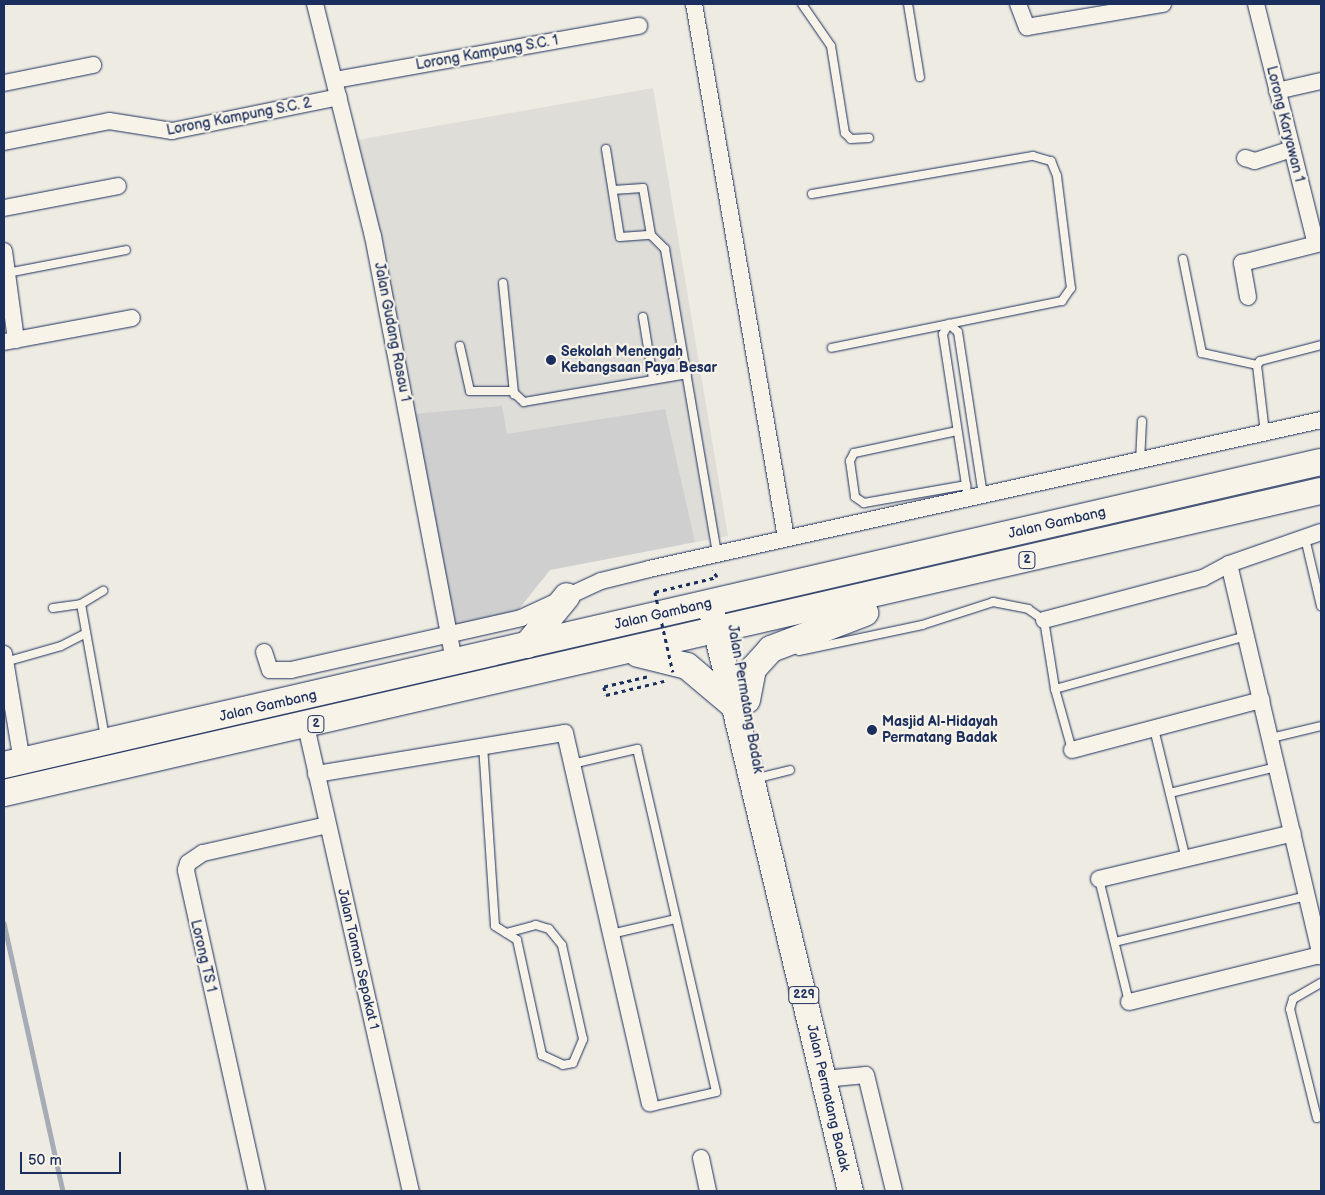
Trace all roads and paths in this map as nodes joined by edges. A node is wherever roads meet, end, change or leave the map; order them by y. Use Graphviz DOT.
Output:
graph roads {
  1 [pos="315,4"];
  2 [pos="694,4"];
  3 [pos="802,4"];
  4 [pos="908,4"];
  5 [pos="1018,4"];
  6 [pos="1163,4"];
  7 [pos="1256,4"];
  8 [pos="639,26"];
  9 [pos="93,65"];
  10 [pos="920,76"];
  11 [pos="335,80"];
  12 [pos="1321,80"];
  13 [pos="4,83"];
  14 [pos="1276,91"];
  15 [pos="339,98"];
  16 [pos="869,138"];
  17 [pos="4,142"];
  18 [pos="606,149"];
  19 [pos="1292,149"];
  20 [pos="1245,158"];
  21 [pos="118,186"];
  22 [pos="613,190"];
  23 [pos="812,194"];
  24 [pos="4,208"];
  25 [pos="651,235"];
  26 [pos="1319,244"];
  27 [pos="126,250"];
  28 [pos="4,251"];
  29 [pos="1183,259"];
  30 [pos="7,273"];
  31 [pos="503,283"];
  32 [pos="1248,297"];
  33 [pos="643,317"];
  34 [pos="132,318"];
  35 [pos="949,324"];
  36 [pos="10,341"];
  37 [pos="1321,345"];
  38 [pos="460,346"];
  39 [pos="832,348"];
  40 [pos="1257,365"];
  41 [pos="687,374"];
  42 [pos="653,380"];
  43 [pos="514,394"];
  44 [pos="1321,420"];
  45 [pos="1142,421"];
  46 [pos="958,431"];
  47 [pos="1265,433"];
  48 [pos="1140,461"];
  49 [pos="1321,462"];
  50 [pos="1321,491"];
  51 [pos="972,493"];
  52 [pos="1321,532"];
  53 [pos="786,538"];
  54 [pos="1305,538"];
  55 [pos="717,554"];
  56 [pos="1229,564"];
  57 [pos="706,572"];
  58 [pos="979,572"];
  59 [pos="103,591"];
  60 [pos="567,596"];
  61 [pos="717,602"];
  62 [pos="81,604"];
  63 [pos="1321,606"];
  64 [pos="53,608"];
  65 [pos="1044,620"];
  66 [pos="724,631"];
  67 [pos="86,633"];
  68 [pos="450,634"];
  69 [pos="1246,636"];
  70 [pos="527,646"];
  71 [pos="264,652"];
  72 [pos="628,653"];
  73 [pos="4,658"];
  74 [pos="758,659"];
  75 [pos="455,664"];
  76 [pos="665,674"];
  77 [pos="656,676"];
  78 [pos="668,680"];
  79 [pos="1055,689"];
  80 [pos="1261,700"];
  81 [pos="739,702"];
  82 [pos="306,726"];
  83 [pos="1321,726"];
  84 [pos="1154,728"];
  85 [pos="1271,738"];
  86 [pos="106,742"];
  87 [pos="483,745"];
  88 [pos="1072,750"];
  89 [pos="13,763"];
  90 [pos="572,764"];
  91 [pos="1278,767"];
  92 [pos="790,770"];
  93 [pos="316,774"];
  94 [pos="756,786"];
  95 [pos="4,793"];
  96 [pos="1170,793"];
  97 [pos="327,825"];
  98 [pos="1293,834"];
  99 [pos="1186,859"];
  100 [pos="1099,878"];
  101 [pos="1307,896"];
  102 [pos="1316,911"];
  103 [pos="676,919"];
  104 [pos="506,933"];
  105 [pos="611,934"];
  106 [pos="1115,942"];
  107 [pos="1321,955"];
  108 [pos="1321,983"];
  109 [pos="1129,1002"];
  110 [pos="824,1078"];
  111 [pos="650,1103"];
  112 [pos="1316,1118"];
  113 [pos="701,1158"];
  114 [pos="257,1191"];
  115 [pos="411,1191"];
  116 [pos="708,1191"];
  117 [pos="850,1191"];
  118 [pos="894,1191"];
  1 -- 11 [label="street, Jalan Gudang Rasau 1"];
  2 -- 53 [label="street"];
  3 -- 16 [label="lane"];
  4 -- 10 [label="lane"];
  5 -- 6 [label="street"];
  7 -- 14 [label="street, Lorong Karyawan 1"];
  8 -- 11 [label="street, Lorong Kampung S.C. 1"];
  9 -- 13 [label="street"];
  11 -- 15 [label="street, Jalan Gudang Rasau 1"];
  12 -- 14 [label="street"];
  14 -- 19 [label="street, Lorong Karyawan 1"];
  15 -- 17 [label="street, Lorong Kampung S.C. 2"];
  15 -- 68 [label="street, Jalan Gudang Rasau 1"];
  18 -- 22 [label="lane"];
  19 -- 20 [label="street"];
  19 -- 26 [label="street, Lorong Karyawan 1"];
  21 -- 24 [label="street"];
  22 -- 25 [label="lane"];
  22 -- 25 [label="lane"];
  23 -- 35 [label="lane"];
  25 -- 41 [label="lane"];
  26 -- 32 [label="street"];
  27 -- 30 [label="lane"];
  28 -- 30 [label="street"];
  29 -- 40 [label="lane"];
  30 -- 36 [label="street"];
  31 -- 43 [label="lane"];
  33 -- 42 [label="lane"];
  34 -- 36 [label="street"];
  35 -- 39 [label="lane"];
  35 -- 46 [label="lane"];
  35 -- 51 [label="lane"];
  37 -- 40 [label="lane"];
  38 -- 43 [label="lane"];
  40 -- 47 [label="lane"];
  41 -- 42 [label="lane"];
  41 -- 55 [label="lane"];
  42 -- 43 [label="lane"];
  44 -- 47 [label="street"];
  45 -- 48 [label="lane"];
  46 -- 51 [label="lane"];
  46 -- 51 [label="lane"];
  47 -- 48 [label="street"];
  48 -- 51 [label="street"];
  49 -- 61 [label="highway, Jalan Gambang / 2"];
  50 -- 58 [label="highway, Jalan Gambang / 2"];
  51 -- 53 [label="street"];
  52 -- 54 [label="street"];
  53 -- 55 [label="street"];
  54 -- 56 [label="street"];
  54 -- 63 [label="lane"];
  55 -- 60 [label="street"];
  56 -- 65 [label="street"];
  56 -- 69 [label="street"];
  57 -- 76 [label="path, bridge"];
  58 -- 66 [label="highway, Jalan Gambang / 2"];
  58 -- 74 [label="highway"];
  59 -- 62 [label="lane"];
  60 -- 68 [label="street"];
  60 -- 70 [label="highway"];
  61 -- 66 [label="main road, Jalan Permatang Badak / 229"];
  61 -- 70 [label="highway, Jalan Gambang / 2"];
  62 -- 64 [label="lane"];
  62 -- 67 [label="lane"];
  65 -- 74 [label="lane"];
  65 -- 79 [label="lane"];
  66 -- 72 [label="highway, Jalan Gambang / 2"];
  66 -- 81 [label="main road, Jalan Permatang Badak / 229"];
  67 -- 73 [label="lane"];
  67 -- 86 [label="lane"];
  68 -- 71 [label="street"];
  68 -- 75 [label="street, Jalan Gudang Rasau 1"];
  69 -- 79 [label="lane"];
  69 -- 80 [label="street"];
  70 -- 75 [label="highway, Jalan Gambang / 2"];
  72 -- 81 [label="highway"];
  72 -- 82 [label="highway, Jalan Gambang / 2"];
  73 -- 89 [label="street"];
  74 -- 81 [label="highway"];
  75 -- 86 [label="highway, Jalan Gambang / 2"];
  77 -- 78 [label="path"];
  79 -- 88 [label="lane"];
  80 -- 84 [label="street"];
  80 -- 85 [label="street"];
  81 -- 94 [label="main road, Jalan Permatang Badak / 229"];
  82 -- 93 [label="street, Jalan Taman Sepakat 1"];
  82 -- 95 [label="highway, Jalan Gambang / 2"];
  83 -- 85 [label="lane"];
  84 -- 88 [label="street"];
  84 -- 96 [label="lane"];
  85 -- 91 [label="street"];
  86 -- 89 [label="highway, Jalan Gambang / 2"];
  87 -- 90 [label="street"];
  87 -- 93 [label="street"];
  87 -- 104 [label="lane"];
  90 -- 103 [label="lane"];
  90 -- 105 [label="street"];
  91 -- 96 [label="lane"];
  91 -- 98 [label="street"];
  92 -- 94 [label="lane"];
  93 -- 97 [label="street, Jalan Taman Sepakat 1"];
  94 -- 110 [label="main road, Jalan Permatang Badak / 229"];
  96 -- 99 [label="lane"];
  97 -- 114 [label="street, Lorong TS 1"];
  97 -- 115 [label="street, Jalan Taman Sepakat 1"];
  98 -- 99 [label="street"];
  98 -- 101 [label="street"];
  99 -- 100 [label="street"];
  100 -- 106 [label="lane"];
  101 -- 102 [label="street"];
  101 -- 106 [label="lane"];
  102 -- 107 [label="street"];
  103 -- 105 [label="lane"];
  103 -- 111 [label="lane"];
  104 -- 104 [label="lane"];
  105 -- 111 [label="street"];
  106 -- 109 [label="lane"];
  107 -- 109 [label="street"];
  108 -- 112 [label="lane"];
  110 -- 117 [label="main road, Jalan Permatang Badak / 229"];
  110 -- 118 [label="street"];
  113 -- 116 [label="street"];
}
